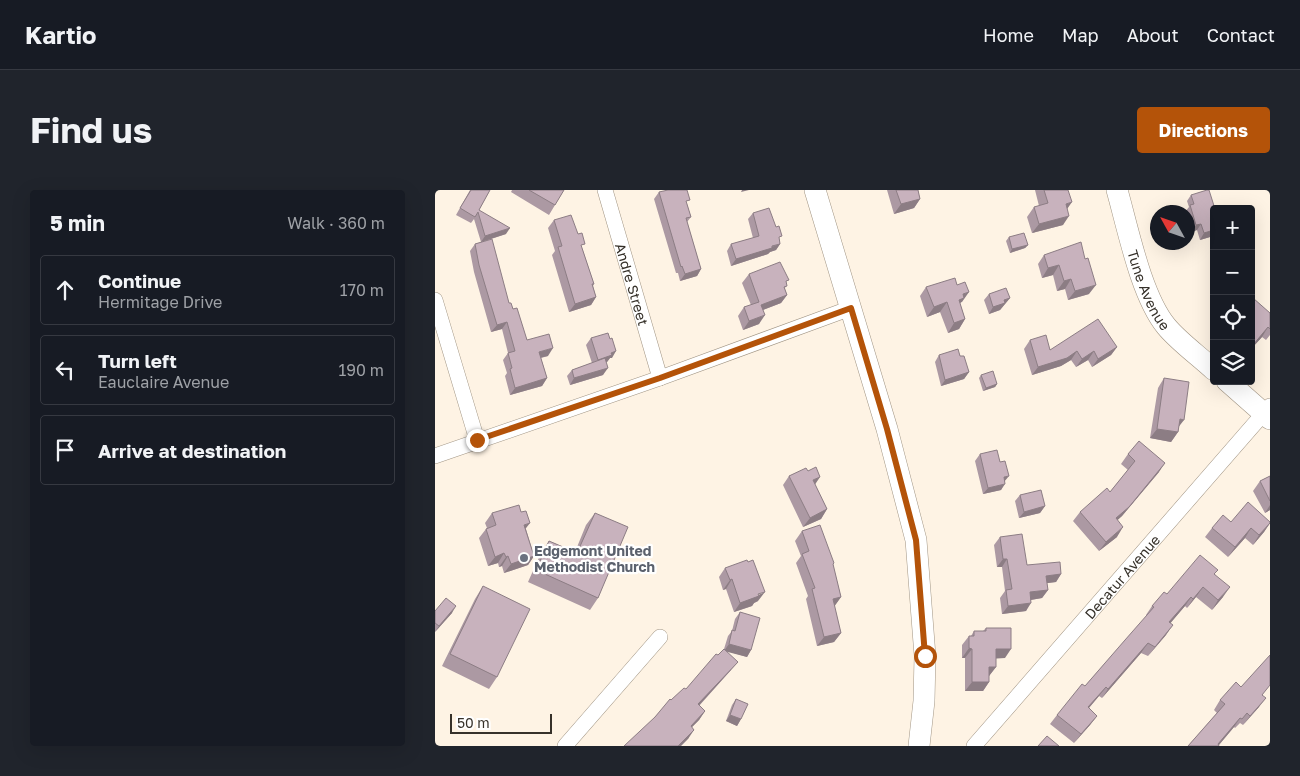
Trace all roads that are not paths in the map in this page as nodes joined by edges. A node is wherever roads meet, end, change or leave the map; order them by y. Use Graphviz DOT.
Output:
graph roads {
  1 [pos="605,190"];
  2 [pos="815,190"];
  3 [pos="1117,190"];
  4 [pos="435,300"];
  5 [pos="851,308"];
  6 [pos="1210,367"];
  7 [pos="660,378"];
  8 [pos="1232,385"];
  9 [pos="1268,413"];
  10 [pos="477,440"];
  11 [pos="435,456"];
  12 [pos="660,637"];
  13 [pos="565,746"];
  14 [pos="919,746"];
  15 [pos="974,746"];
  1 -- 7 [label="street, Andre Street"];
  2 -- 5 [label="street"];
  3 -- 6 [label="street, Tune Avenue"];
  4 -- 10 [label="street"];
  5 -- 7 [label="street"];
  5 -- 14 [label="street"];
  7 -- 10 [label="street"];
  8 -- 9 [label="street"];
  9 -- 15 [label="street, Decatur Avenue"];
  10 -- 11 [label="street"];
  12 -- 13 [label="street"];
}
